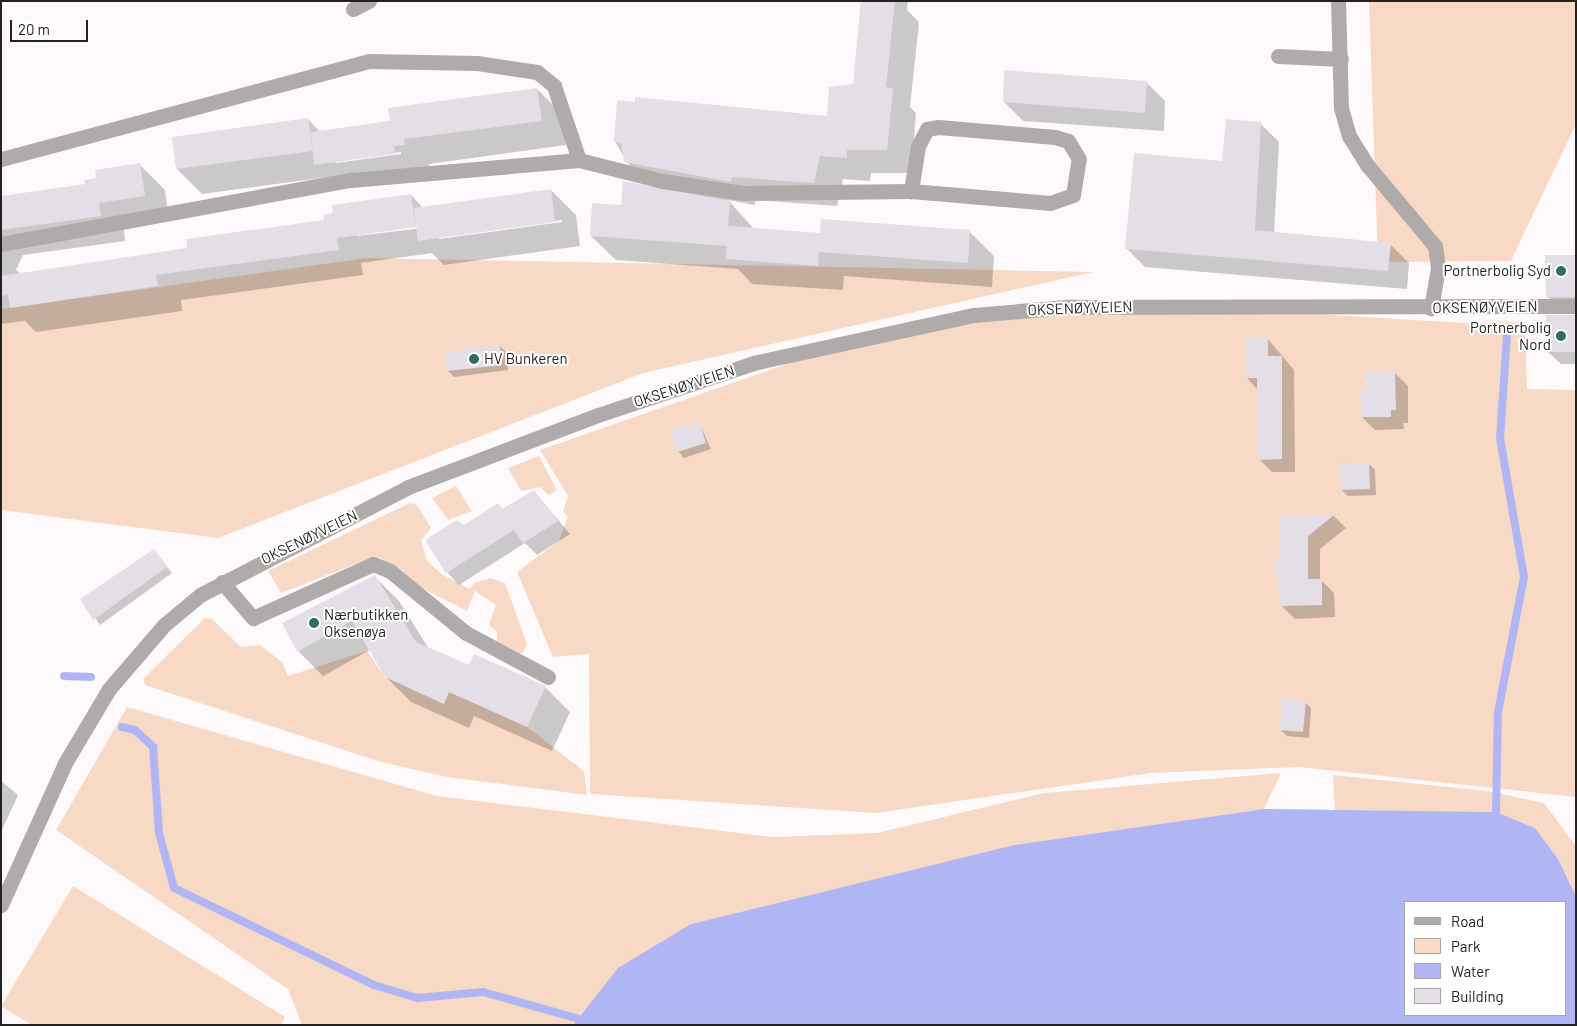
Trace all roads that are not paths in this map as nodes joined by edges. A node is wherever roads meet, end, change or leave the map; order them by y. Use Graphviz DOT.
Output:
graph roads {
  1 [pos="369,1"];
  2 [pos="1338,1"];
  3 [pos="353,9"];
  4 [pos="1278,56"];
  5 [pos="1341,59"];
  6 [pos="1,159"];
  7 [pos="579,160"];
  8 [pos="911,191"];
  9 [pos="1,244"];
  10 [pos="1576,306"];
  11 [pos="1430,308"];
  12 [pos="222,582"];
  13 [pos="548,676"];
  14 [pos="1,905"];
  1 -- 3 [label="street"];
  2 -- 5 [label="street"];
  4 -- 5 [label="street"];
  5 -- 11 [label="street"];
  6 -- 7 [label="street"];
  7 -- 8 [label="street"];
  7 -- 9 [label="street"];
  8 -- 8 [label="street"];
  10 -- 11 [label="street, OKSENØYVEIEN"];
  11 -- 12 [label="street, OKSENØYVEIEN"];
  12 -- 13 [label="street"];
  12 -- 14 [label="street, OKSENØYVEIEN"];
}
